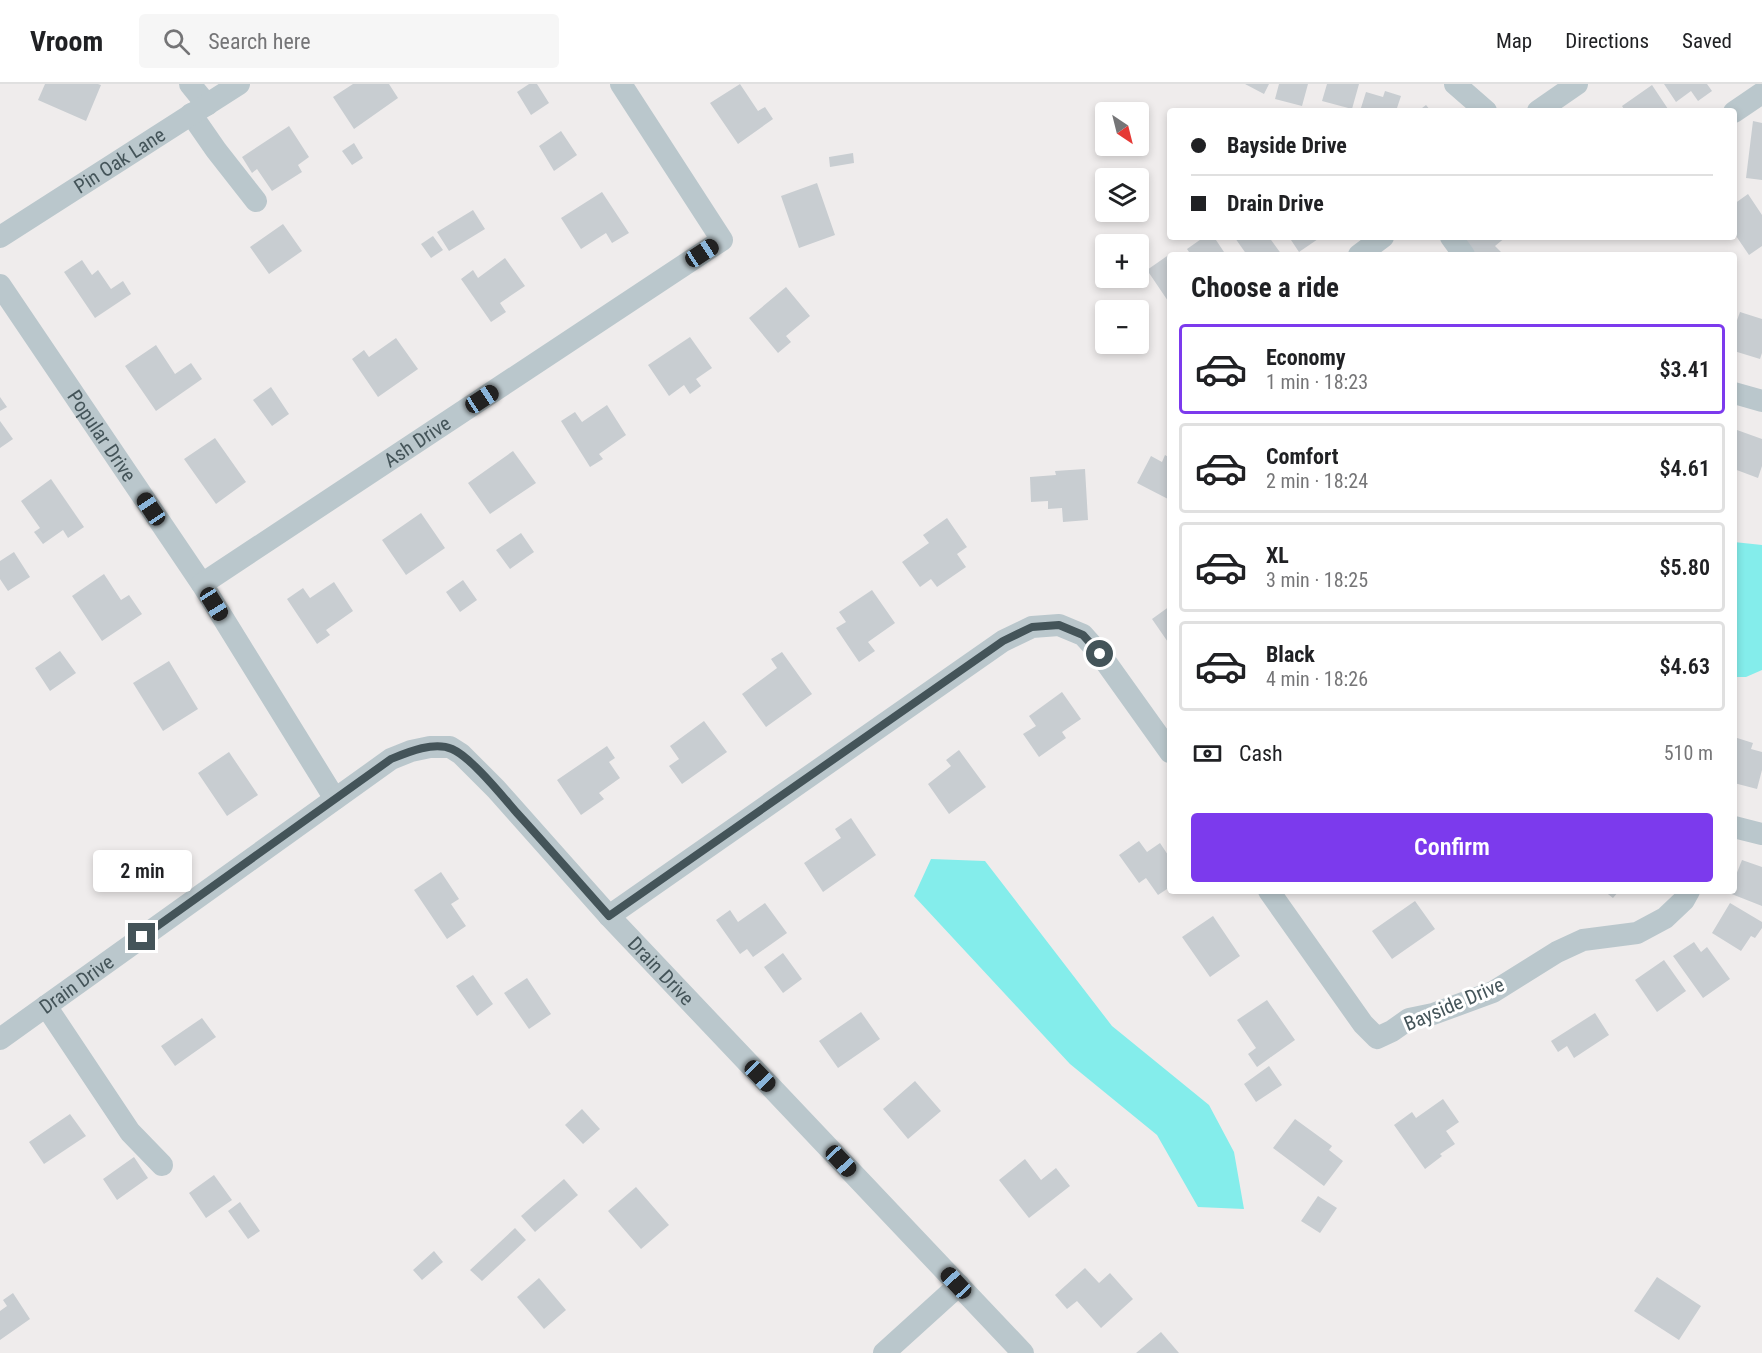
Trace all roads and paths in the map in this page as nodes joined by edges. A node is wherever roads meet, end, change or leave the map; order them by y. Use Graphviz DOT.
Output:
graph roads {
  1 [pos="190,84"];
  2 [pos="239,84"];
  3 [pos="621,84"];
  4 [pos="1455,84"];
  5 [pos="1577,84"];
  6 [pos="1762,93"];
  7 [pos="1483,108"];
  8 [pos="1548,108"];
  9 [pos="199,110"];
  10 [pos="1737,110"];
  11 [pos="256,201"];
  12 [pos="0,237"];
  13 [pos="1379,240"];
  14 [pos="1363,252"];
  15 [pos="0,285"];
  16 [pos="1737,394"];
  17 [pos="1762,400"];
  18 [pos="202,584"];
  19 [pos="1167,748"];
  20 [pos="335,799"];
  21 [pos="1737,828"];
  22 [pos="1762,834"];
  23 [pos="1271,894"];
  24 [pos="1687,894"];
  25 [pos="609,916"];
  26 [pos="46,1006"];
  27 [pos="0,1039"];
  28 [pos="162,1165"];
  29 [pos="959,1285"];
  30 [pos="884,1353"];
  31 [pos="1023,1353"];
  1 -- 9 [label="street"];
  2 -- 9 [label="street, Pin Oak Lane"];
  3 -- 18 [label="street, Ash Drive"];
  4 -- 7 [label="street"];
  5 -- 8 [label="street"];
  6 -- 10 [label="street"];
  9 -- 11 [label="street"];
  9 -- 12 [label="street, Pin Oak Lane"];
  13 -- 14 [label="street"];
  15 -- 18 [label="street, Popular Drive"];
  16 -- 17 [label="street"];
  18 -- 20 [label="street, Popular Drive"];
  19 -- 25 [label="street"];
  20 -- 25 [label="street, Drain Drive"];
  20 -- 26 [label="street, Drain Drive"];
  21 -- 22 [label="street"];
  23 -- 24 [label="street, Bayside Drive"];
  25 -- 29 [label="street, Drain Drive"];
  26 -- 27 [label="street, Drain Drive"];
  26 -- 28 [label="street"];
  29 -- 30 [label="street"];
  29 -- 31 [label="street, Drain Drive"];
}
